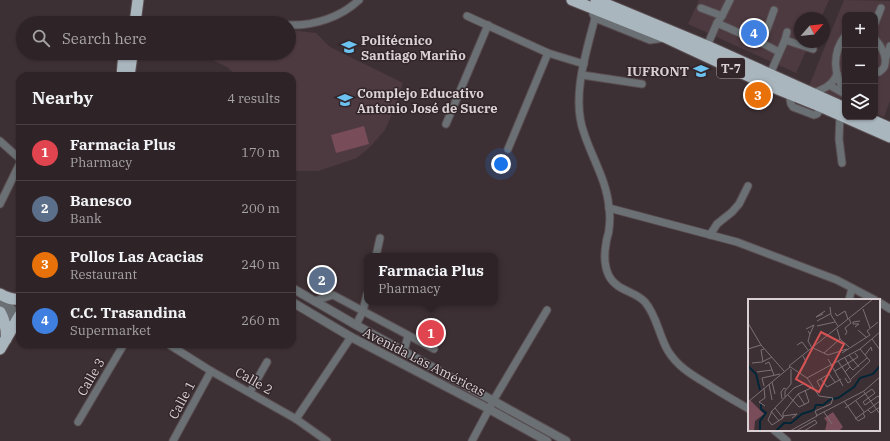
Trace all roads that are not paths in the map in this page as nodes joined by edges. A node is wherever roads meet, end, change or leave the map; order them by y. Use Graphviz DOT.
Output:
graph roads {
  1 [pos="131,0"];
  2 [pos="138,0"];
  3 [pos="358,0"];
  4 [pos="572,0"];
  5 [pos="730,0"];
  6 [pos="592,3"];
  7 [pos="701,8"];
  8 [pos="881,8"];
  9 [pos="774,10"];
  10 [pos="128,16"];
  11 [pos="136,16"];
  12 [pos="467,16"];
  13 [pos="722,16"];
  14 [pos="878,16"];
  15 [pos="595,18"];
  16 [pos="717,23"];
  17 [pos="296,25"];
  18 [pos="488,26"];
  19 [pos="787,32"];
  20 [pos="667,38"];
  21 [pos="785,40"];
  22 [pos="842,41"];
  23 [pos="762,43"];
  24 [pos="878,43"];
  25 [pos="707,46"];
  26 [pos="890,46"];
  27 [pos="813,49"];
  28 [pos="779,52"];
  29 [pos="548,53"];
  30 [pos="886,58"];
  31 [pos="123,60"];
  32 [pos="131,60"];
  33 [pos="584,64"];
  34 [pos="122,72"];
  35 [pos="130,72"];
  36 [pos="880,72"];
  37 [pos="770,74"];
  38 [pos="837,74"];
  39 [pos="582,75"];
  40 [pos="642,84"];
  41 [pos="829,85"];
  42 [pos="842,86"];
  43 [pos="842,91"];
  44 [pos="814,93"];
  45 [pos="842,110"];
  46 [pos="842,111"];
  47 [pos="842,118"];
  48 [pos="859,120"];
  49 [pos="872,120"];
  50 [pos="446,124"];
  51 [pos="890,128"];
  52 [pos="890,137"];
  53 [pos="0,141"];
  54 [pos="508,149"];
  55 [pos="16,155"];
  56 [pos="842,163"];
  57 [pos="16,172"];
  58 [pos="748,186"];
  59 [pos="0,204"];
  60 [pos="609,208"];
  61 [pos="710,235"];
  62 [pos="380,238"];
  63 [pos="377,253"];
  64 [pos="852,288"];
  65 [pos="296,290"];
  66 [pos="0,296"];
  67 [pos="16,299"];
  68 [pos="849,299"];
  69 [pos="873,299"];
  70 [pos="314,301"];
  71 [pos="880,303"];
  72 [pos="296,304"];
  73 [pos="0,305"];
  74 [pos="364,305"];
  75 [pos="890,309"];
  76 [pos="363,310"];
  77 [pos="547,310"];
  78 [pos="0,312"];
  79 [pos="16,318"];
  80 [pos="16,319"];
  81 [pos="356,325"];
  82 [pos="16,326"];
  83 [pos="16,328"];
  84 [pos="408,336"];
  85 [pos="351,337"];
  86 [pos="6,339"];
  87 [pos="122,348"];
  88 [pos="174,348"];
  89 [pos="0,349"];
  90 [pos="434,349"];
  91 [pos="404,351"];
  92 [pos="0,360"];
  93 [pos="267,362"];
  94 [pos="211,371"];
  95 [pos="250,392"];
  96 [pos="493,401"];
  97 [pos="748,408"];
  98 [pos="489,409"];
  99 [pos="296,419"];
  100 [pos="78,422"];
  101 [pos="775,431"];
  102 [pos="173,441"];
  103 [pos="327,441"];
  104 [pos="472,441"];
  105 [pos="547,441"];
  106 [pos="566,441"];
  107 [pos="787,441"];
  1 -- 10 [label="highway"];
  2 -- 11 [label="highway"];
  3 -- 17 [label="street"];
  4 -- 6 [label="highway, T-7"];
  5 -- 13 [label="street"];
  6 -- 15 [label="street"];
  6 -- 20 [label="highway, T-7"];
  6 -- 25 [label="highway, T-7"];
  7 -- 13 [label="street"];
  8 -- 14 [label="street"];
  9 -- 23 [label="street"];
  12 -- 18 [label="street"];
  13 -- 16 [label="street"];
  15 -- 20 [label="street"];
  15 -- 33 [label="street"];
  16 -- 23 [label="street"];
  16 -- 25 [label="street"];
  18 -- 29 [label="street"];
  18 -- 50 [label="street"];
  19 -- 21 [label="street"];
  20 -- 46 [label="highway, T-7"];
  21 -- 27 [label="street"];
  21 -- 28 [label="street"];
  22 -- 38 [label="street"];
  23 -- 28 [label="street"];
  24 -- 30 [label="street"];
  25 -- 37 [label="highway, T-7"];
  26 -- 30 [label="street"];
  28 -- 37 [label="street"];
  29 -- 33 [label="street"];
  29 -- 54 [label="street"];
  30 -- 36 [label="street"];
  31 -- 34 [label="highway"];
  32 -- 35 [label="highway"];
  33 -- 39 [label="street"];
  37 -- 44 [label="highway, T-7"];
  38 -- 41 [label="street"];
  38 -- 42 [label="street"];
  39 -- 40 [label="street"];
  39 -- 60 [label="street"];
  41 -- 43 [label="street"];
  41 -- 44 [label="street"];
  44 -- 45 [label="highway, T-7"];
  47 -- 56 [label="street"];
  48 -- 52 [label="highway, T-7"];
  49 -- 51 [label="highway"];
  53 -- 55 [label="street"];
  57 -- 59 [label="street"];
  58 -- 61 [label="street"];
  60 -- 61 [label="street"];
  60 -- 97 [label="street"];
  61 -- 64 [label="street"];
  62 -- 63 [label="street"];
  64 -- 68 [label="street"];
  64 -- 69 [label="street"];
  65 -- 70 [label="street, Avenida Las Américas"];
  66 -- 67 [label="highway"];
  66 -- 79 [label="street"];
  70 -- 76 [label="street"];
  70 -- 81 [label="street, Avenida Las Américas"];
  71 -- 75 [label="street"];
  72 -- 85 [label="street, Avenida Las Américas"];
  73 -- 80 [label="street"];
  74 -- 76 [label="street"];
  76 -- 81 [label="street"];
  76 -- 84 [label="street"];
  77 -- 96 [label="street"];
  78 -- 86 [label="highway"];
  81 -- 91 [label="street, Avenida Las Américas"];
  82 -- 86 [label="highway"];
  83 -- 92 [label="highway"];
  84 -- 90 [label="street"];
  84 -- 91 [label="street"];
  85 -- 98 [label="street, Avenida Las Américas"];
  85 -- 99 [label="street"];
  86 -- 89 [label="highway"];
  87 -- 100 [label="street, Calle 3"];
  88 -- 94 [label="street, Calle 2"];
  91 -- 96 [label="street, Avenida Las Américas"];
  93 -- 95 [label="street"];
  94 -- 95 [label="street, Calle 2"];
  94 -- 102 [label="street, Calle 1"];
  95 -- 99 [label="street, Calle 2"];
  96 -- 98 [label="street"];
  96 -- 106 [label="street, Avenida Las Américas"];
  98 -- 104 [label="street"];
  98 -- 105 [label="street, Avenida Las Américas"];
  99 -- 103 [label="street, Calle 2"];
  101 -- 107 [label="street"];
}
